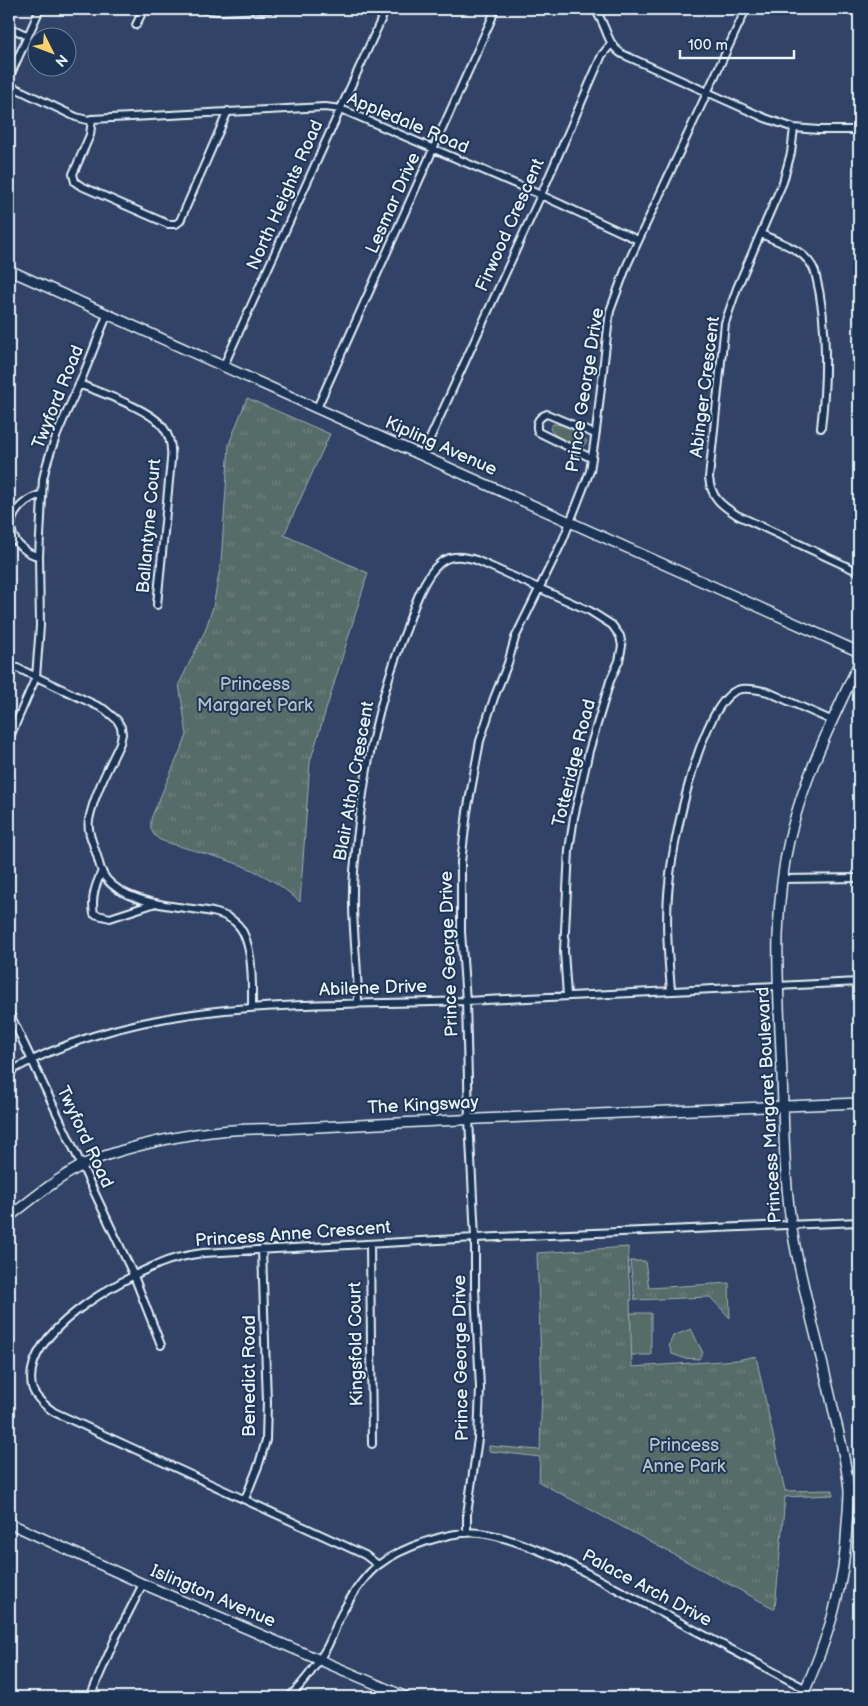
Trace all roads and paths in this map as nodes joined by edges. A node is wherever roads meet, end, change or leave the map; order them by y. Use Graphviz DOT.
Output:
graph roads {
  1 [pos="40,9"];
  2 [pos="144,9"];
  3 [pos="200,9"];
  4 [pos="270,9"];
  5 [pos="386,9"];
  6 [pos="494,9"];
  7 [pos="594,9"];
  8 [pos="746,9"];
  9 [pos="136,25"];
  10 [pos="9,27"];
  11 [pos="32,28"];
  12 [pos="28,36"];
  13 [pos="611,44"];
  14 [pos="9,78"];
  15 [pos="9,85"];
  16 [pos="708,92"];
  17 [pos="341,109"];
  18 [pos="228,111"];
  19 [pos="92,119"];
  20 [pos="794,128"];
  21 [pos="859,130"];
  22 [pos="433,149"];
  23 [pos="541,195"];
  24 [pos="761,234"];
  25 [pos="638,240"];
  26 [pos="9,270"];
  27 [pos="108,314"];
  28 [pos="224,365"];
  29 [pos="79,384"];
  30 [pos="317,408"];
  31 [pos="821,428"];
  32 [pos="596,434"];
  33 [pos="422,456"];
  34 [pos="592,458"];
  35 [pos="42,494"];
  36 [pos="569,522"];
  37 [pos="39,556"];
  38 [pos="859,572"];
  39 [pos="539,589"];
  40 [pos="157,605"];
  41 [pos="859,652"];
  42 [pos="859,663"];
  43 [pos="9,664"];
  44 [pos="36,677"];
  45 [pos="833,721"];
  46 [pos="9,739"];
  47 [pos="102,872"];
  48 [pos="782,878"];
  49 [pos="859,878"];
  50 [pos="154,903"];
  51 [pos="859,982"];
  52 [pos="778,986"];
  53 [pos="671,990"];
  54 [pos="567,996"];
  55 [pos="466,1001"];
  56 [pos="358,1004"];
  57 [pos="252,1007"];
  58 [pos="9,1012"];
  59 [pos="32,1059"];
  60 [pos="9,1072"];
  61 [pos="859,1103"];
  62 [pos="784,1106"];
  63 [pos="469,1119"];
  64 [pos="82,1165"];
  65 [pos="9,1217"];
  66 [pos="859,1222"];
  67 [pos="792,1225"];
  68 [pos="475,1238"];
  69 [pos="370,1244"];
  70 [pos="262,1249"];
  71 [pos="134,1276"];
  72 [pos="161,1345"];
  73 [pos="372,1444"];
  74 [pos="859,1490"];
  75 [pos="849,1491"];
  76 [pos="245,1499"];
  77 [pos="9,1523"];
  78 [pos="467,1533"];
  79 [pos="378,1566"];
  80 [pos="143,1584"];
  81 [pos="319,1659"];
  82 [pos="804,1693"];
  83 [pos="90,1697"];
  84 [pos="289,1697"];
  85 [pos="406,1697"];
  1 -- 11 [label="street"];
  2 -- 9 [label="street"];
  3 -- 4 [label="street"];
  5 -- 17 [label="street, North Heights Road"];
  6 -- 22 [label="street, Lesmar Drive"];
  7 -- 13 [label="street"];
  8 -- 16 [label="street, Prince George Drive"];
  10 -- 12 [label="street"];
  12 -- 14 [label="street"];
  13 -- 16 [label="street"];
  13 -- 23 [label="street, Firwood Crescent"];
  15 -- 19 [label="street, Appledale Road"];
  16 -- 20 [label="street"];
  16 -- 25 [label="street, Prince George Drive"];
  17 -- 18 [label="street, Appledale Road"];
  17 -- 22 [label="street, Appledale Road"];
  17 -- 28 [label="street, North Heights Road"];
  18 -- 19 [label="street, Appledale Road"];
  18 -- 19 [label="street"];
  20 -- 21 [label="street"];
  20 -- 24 [label="street, Abinger Crescent"];
  22 -- 23 [label="street, Appledale Road"];
  22 -- 30 [label="street, Lesmar Drive"];
  23 -- 25 [label="street, Appledale Road"];
  23 -- 33 [label="street, Firwood Crescent"];
  24 -- 31 [label="street"];
  24 -- 38 [label="street, Abinger Crescent"];
  25 -- 32 [label="street, Prince George Drive"];
  26 -- 27 [label="street, Kipling Avenue"];
  27 -- 28 [label="street, Kipling Avenue"];
  27 -- 29 [label="street, Twyford Road"];
  28 -- 30 [label="street, Kipling Avenue"];
  29 -- 35 [label="street, Twyford Road"];
  29 -- 40 [label="street, Ballantyne Court"];
  30 -- 33 [label="street, Kipling Avenue"];
  32 -- 34 [label="street, Prince George Drive"];
  32 -- 34 [label="street"];
  33 -- 36 [label="street, Kipling Avenue"];
  34 -- 36 [label="street, Prince George Drive"];
  35 -- 37 [label="street, Twyford Road"];
  35 -- 37 [label="street"];
  36 -- 39 [label="street, Prince George Drive"];
  36 -- 41 [label="street, Kipling Avenue"];
  37 -- 44 [label="street, Twyford Road"];
  39 -- 54 [label="street, Totteridge Road"];
  39 -- 55 [label="street, Prince George Drive"];
  39 -- 56 [label="street, Blair Athol Crescent"];
  42 -- 45 [label="street, Princess Margaret Boulevard"];
  43 -- 44 [label="street"];
  44 -- 46 [label="street, Twyford Road"];
  44 -- 47 [label="street"];
  45 -- 48 [label="street, Princess Margaret Boulevard"];
  45 -- 53 [label="street"];
  47 -- 50 [label="street"];
  47 -- 50 [label="street"];
  48 -- 49 [label="street"];
  48 -- 52 [label="street, Princess Margaret Boulevard"];
  50 -- 57 [label="street"];
  51 -- 52 [label="street, Abilene Drive"];
  52 -- 53 [label="street, Abilene Drive"];
  52 -- 62 [label="street, Princess Margaret Boulevard"];
  53 -- 54 [label="street, Abilene Drive"];
  54 -- 55 [label="street, Abilene Drive"];
  55 -- 56 [label="street, Abilene Drive"];
  55 -- 63 [label="street, Prince George Drive"];
  56 -- 57 [label="street, Abilene Drive"];
  57 -- 59 [label="street, Abilene Drive"];
  58 -- 59 [label="street, Twyford Road"];
  59 -- 60 [label="street, Abilene Drive"];
  59 -- 64 [label="street, Twyford Road"];
  61 -- 62 [label="street, The Kingsway"];
  62 -- 63 [label="street, The Kingsway"];
  62 -- 67 [label="street, Princess Margaret Boulevard"];
  63 -- 64 [label="street, The Kingsway"];
  63 -- 68 [label="street, Prince George Drive"];
  64 -- 65 [label="street, The Kingsway"];
  64 -- 71 [label="street, Twyford Road"];
  66 -- 67 [label="street, Princess Anne Crescent"];
  67 -- 68 [label="street, Princess Anne Crescent"];
  67 -- 75 [label="street, Princess Margaret Boulevard"];
  68 -- 69 [label="street, Princess Anne Crescent"];
  68 -- 78 [label="street, Prince George Drive"];
  69 -- 70 [label="street, Princess Anne Crescent"];
  69 -- 73 [label="street, Kingsfold Court"];
  70 -- 71 [label="street, Princess Anne Crescent"];
  70 -- 76 [label="street, Benedict Road"];
  71 -- 72 [label="street, Twyford Road"];
  71 -- 76 [label="street, Princess Anne Crescent"];
  74 -- 75 [label="street"];
  75 -- 82 [label="street, Princess Margaret Boulevard"];
  76 -- 79 [label="street, Princess Anne Crescent"];
  77 -- 80 [label="street, Islington Avenue"];
  78 -- 79 [label="street"];
  78 -- 82 [label="street, Palace Arch Drive"];
  79 -- 81 [label="street"];
  80 -- 81 [label="street, Islington Avenue"];
  80 -- 83 [label="street"];
  81 -- 84 [label="street"];
  81 -- 85 [label="street, Islington Avenue"];
}
